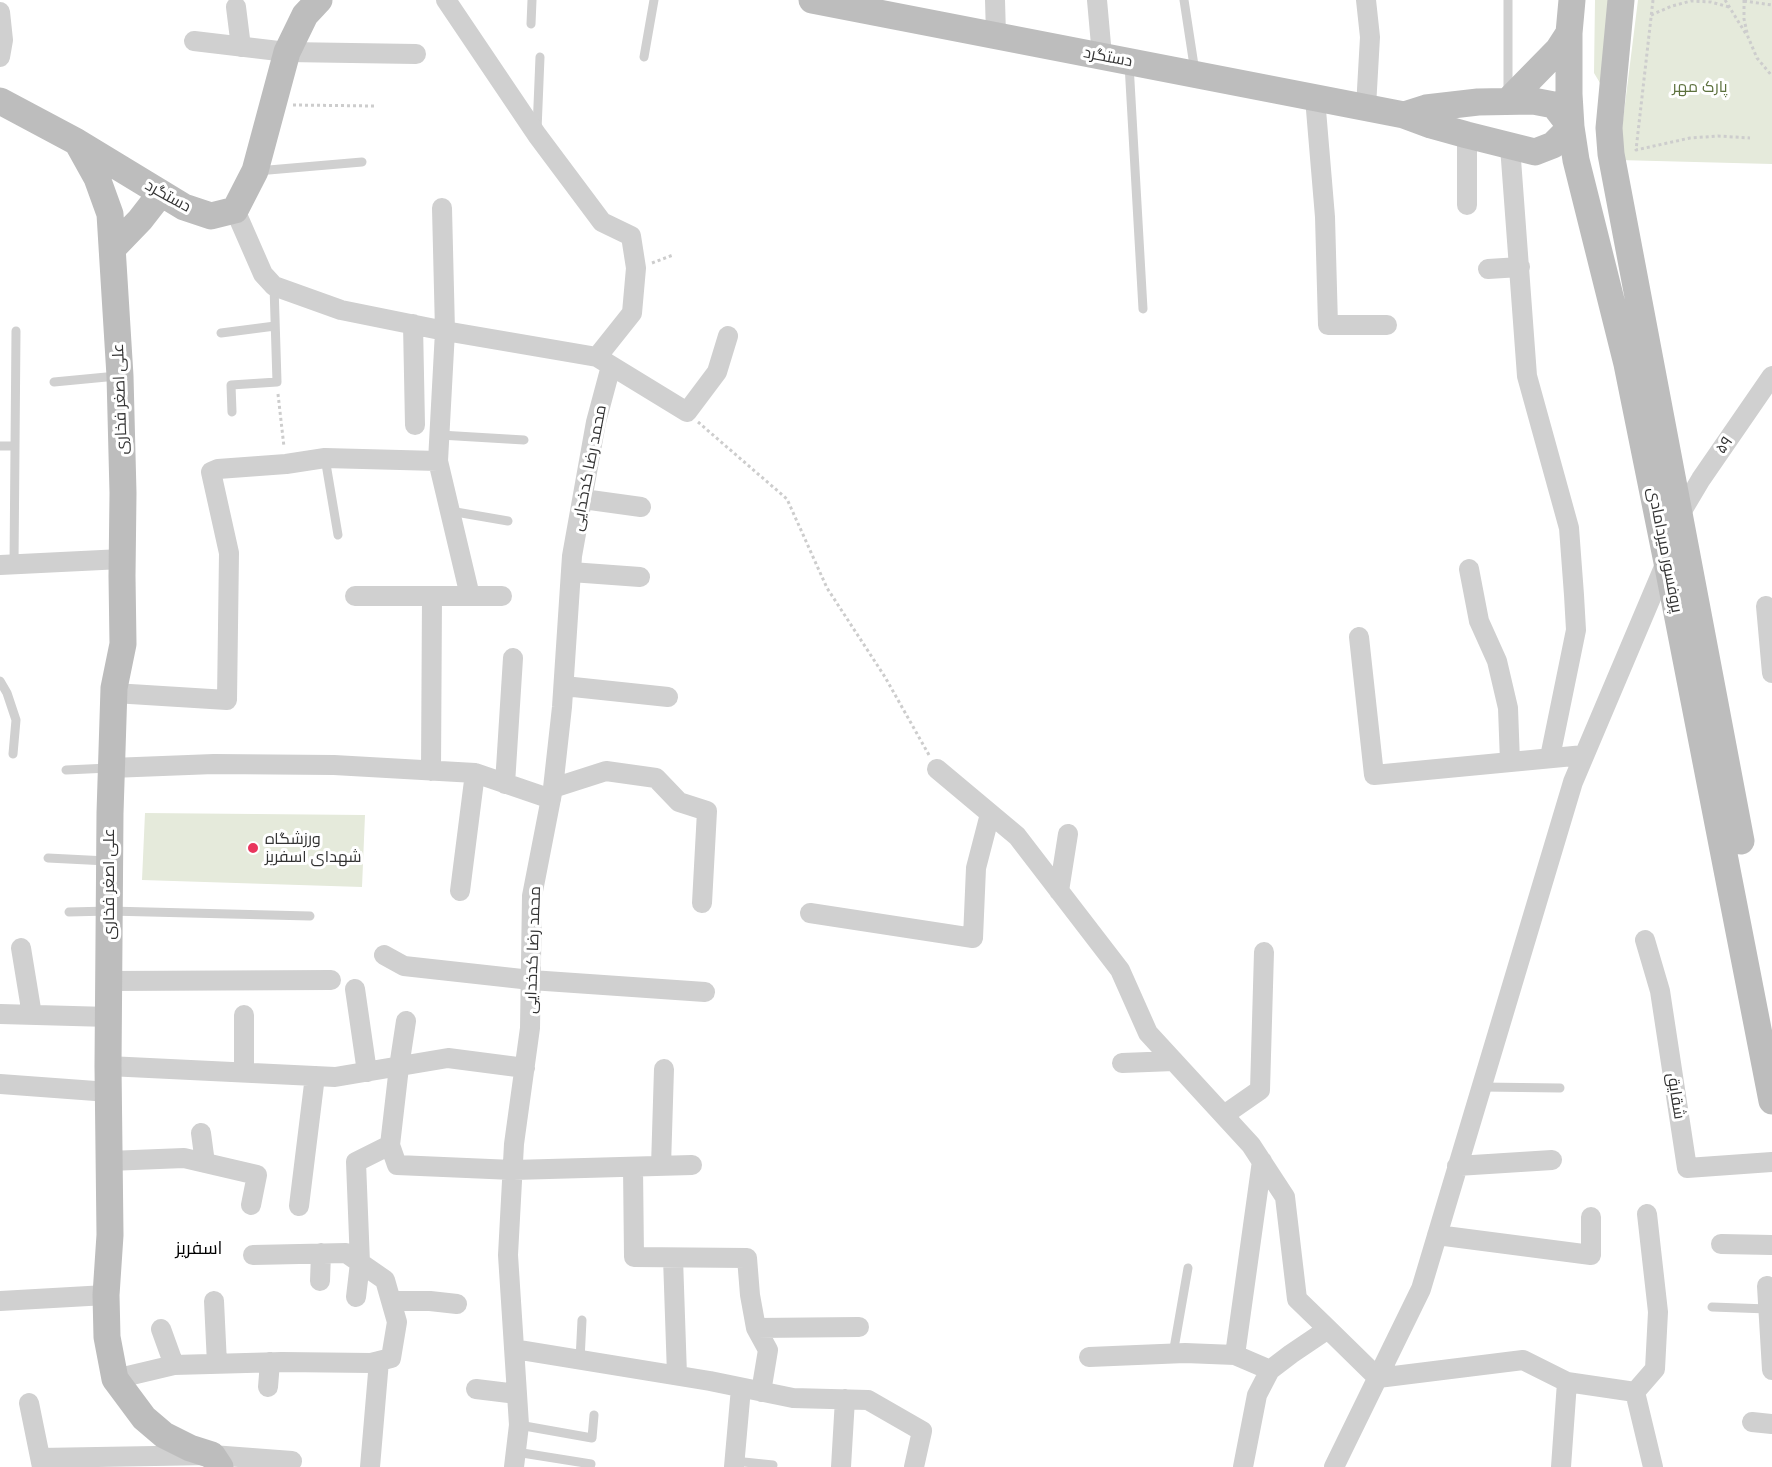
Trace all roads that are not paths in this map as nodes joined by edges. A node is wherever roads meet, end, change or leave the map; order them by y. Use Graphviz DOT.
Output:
graph roads {
  1 [pos="319,0"];
  2 [pos="446,0"];
  3 [pos="532,0"];
  4 [pos="654,0"];
  5 [pos="812,0"];
  6 [pos="995,0"];
  7 [pos="1097,0"];
  8 [pos="1184,0"];
  9 [pos="1366,0"];
  10 [pos="1508,0"];
  11 [pos="1572,0"];
  12 [pos="1621,0"];
  13 [pos="236,7"];
  14 [pos="0,12"];
  15 [pos="531,24"];
  16 [pos="1569,33"];
  17 [pos="996,35"];
  18 [pos="194,41"];
  19 [pos="241,47"];
  20 [pos="287,52"];
  21 [pos="416,54"];
  22 [pos="1102,56"];
  23 [pos="0,57"];
  24 [pos="540,57"];
  25 [pos="644,57"];
  26 [pos="1129,61"];
  27 [pos="1196,74"];
  28 [pos="1315,98"];
  29 [pos="0,101"];
  30 [pos="1501,101"];
  31 [pos="1366,107"];
  32 [pos="1404,115"];
  33 [pos="1571,127"];
  34 [pos="1609,128"];
  35 [pos="537,135"];
  36 [pos="1467,135"];
  37 [pos="77,142"];
  38 [pos="1514,147"];
  39 [pos="362,162"];
  40 [pos="255,171"];
  41 [pos="1581,180"];
  42 [pos="161,193"];
  43 [pos="1467,206"];
  44 [pos="442,208"];
  45 [pos="235,210"];
  46 [pos="112,248"];
  47 [pos="1520,267"];
  48 [pos="1488,268"];
  49 [pos="274,286"];
  50 [pos="1143,309"];
  51 [pos="413,324"];
  52 [pos="1387,325"];
  53 [pos="275,326"];
  54 [pos="16,331"];
  55 [pos="445,331"];
  56 [pos="221,333"];
  57 [pos="728,336"];
  58 [pos="604,361"];
  59 [pos="120,376"];
  60 [pos="1772,376"];
  61 [pos="54,382"];
  62 [pos="232,412"];
  63 [pos="415,425"];
  64 [pos="440,435"];
  65 [pos="524,440"];
  66 [pos="0,446"];
  67 [pos="15,446"];
  68 [pos="325,458"];
  69 [pos="438,461"];
  70 [pos="583,499"];
  71 [pos="641,507"];
  72 [pos="450,511"];
  73 [pos="1679,516"];
  74 [pos="508,521"];
  75 [pos="338,535"];
  76 [pos="122,560"];
  77 [pos="1667,560"];
  78 [pos="7,564"];
  79 [pos="1469,569"];
  80 [pos="571,572"];
  81 [pos="640,577"];
  82 [pos="355,596"];
  83 [pos="432,596"];
  84 [pos="470,596"];
  85 [pos="502,596"];
  86 [pos="1766,606"];
  87 [pos="1359,638"];
  88 [pos="513,658"];
  89 [pos="1772,673"];
  90 [pos="0,681"];
  91 [pos="564,686"];
  92 [pos="114,693"];
  93 [pos="668,697"];
  94 [pos="13,754"];
  95 [pos="1584,755"];
  96 [pos="1550,757"];
  97 [pos="1510,762"];
  98 [pos="111,768"];
  99 [pos="66,770"];
  100 [pos="937,770"];
  101 [pos="431,771"];
  102 [pos="475,773"];
  103 [pos="505,784"];
  104 [pos="552,793"];
  105 [pos="990,813"];
  106 [pos="1068,834"];
  107 [pos="48,858"];
  108 [pos="109,861"];
  109 [pos="460,891"];
  110 [pos="1059,891"];
  111 [pos="702,903"];
  112 [pos="109,911"];
  113 [pos="69,912"];
  114 [pos="810,913"];
  115 [pos="310,916"];
  116 [pos="1645,940"];
  117 [pos="21,948"];
  118 [pos="1264,952"];
  119 [pos="384,955"];
  120 [pos="331,980"];
  121 [pos="531,980"];
  122 [pos="109,981"];
  123 [pos="355,988"];
  124 [pos="705,992"];
  125 [pos="1772,1006"];
  126 [pos="0,1014"];
  127 [pos="32,1015"];
  128 [pos="244,1015"];
  129 [pos="109,1017"];
  130 [pos="406,1021"];
  131 [pos="1174,1061"];
  132 [pos="1122,1063"];
  133 [pos="399,1066"];
  134 [pos="525,1068"];
  135 [pos="664,1069"];
  136 [pos="244,1072"];
  137 [pos="367,1072"];
  138 [pos="315,1076"];
  139 [pos="108,1079"];
  140 [pos="0,1084"];
  141 [pos="1480,1087"];
  142 [pos="1560,1088"];
  143 [pos="1772,1101"];
  144 [pos="1224,1115"];
  145 [pos="201,1133"];
  146 [pos="390,1146"];
  147 [pos="1552,1160"];
  148 [pos="109,1161"];
  149 [pos="1262,1161"];
  150 [pos="1772,1162"];
  151 [pos="205,1163"];
  152 [pos="661,1166"];
  153 [pos="692,1166"];
  154 [pos="1457,1166"];
  155 [pos="633,1167"];
  156 [pos="513,1170"];
  157 [pos="251,1205"];
  158 [pos="299,1206"];
  159 [pos="1647,1214"];
  160 [pos="1592,1217"];
  161 [pos="1437,1235"];
  162 [pos="1720,1244"];
  163 [pos="1772,1245"];
  164 [pos="321,1253"];
  165 [pos="253,1255"];
  166 [pos="673,1258"];
  167 [pos="360,1263"];
  168 [pos="1188,1268"];
  169 [pos="320,1281"];
  170 [pos="1767,1286"];
  171 [pos="106,1295"];
  172 [pos="356,1297"];
  173 [pos="0,1301"];
  174 [pos="214,1301"];
  175 [pos="391,1301"];
  176 [pos="457,1304"];
  177 [pos="1712,1306"];
  178 [pos="1768,1309"];
  179 [pos="582,1320"];
  180 [pos="859,1327"];
  181 [pos="756,1328"];
  182 [pos="161,1329"];
  183 [pos="1328,1329"];
  184 [pos="514,1349"];
  185 [pos="1173,1354"];
  186 [pos="1235,1355"];
  187 [pos="1089,1357"];
  188 [pos="580,1359"];
  189 [pos="379,1361"];
  190 [pos="270,1362"];
  191 [pos="217,1364"];
  192 [pos="174,1365"];
  193 [pos="1270,1370"];
  194 [pos="1772,1370"];
  195 [pos="677,1376"];
  196 [pos="1378,1378"];
  197 [pos="115,1380"];
  198 [pos="1567,1383"];
  199 [pos="268,1387"];
  200 [pos="741,1388"];
  201 [pos="476,1389"];
  202 [pos="761,1392"];
  203 [pos="1635,1392"];
  204 [pos="517,1394"];
  205 [pos="845,1399"];
  206 [pos="29,1403"];
  207 [pos="594,1415"];
  208 [pos="1752,1422"];
  209 [pos="1772,1424"];
  210 [pos="519,1425"];
  211 [pos="515,1459"];
  212 [pos="216,1461"];
  213 [pos="292,1461"];
  214 [pos="41,1462"];
  215 [pos="734,1464"];
  216 [pos="773,1465"];
  217 [pos="370,1467"];
  218 [pos="590,1467"];
  219 [pos="841,1467"];
  220 [pos="914,1467"];
  221 [pos="1243,1467"];
  222 [pos="1334,1467"];
  223 [pos="1562,1467"];
  224 [pos="1653,1467"];
  1 -- 20 [label="main road"];
  2 -- 35 [label="street"];
  3 -- 15 [label="lane"];
  4 -- 25 [label="lane"];
  5 -- 17 [label="main road, دستگرد"];
  6 -- 17 [label="street"];
  7 -- 22 [label="street"];
  8 -- 27 [label="lane"];
  9 -- 31 [label="street"];
  10 -- 30 [label="lane"];
  11 -- 16 [label="main road, پروفسور میردامادی"];
  12 -- 34 [label="main road, پروفسور میردامادی"];
  13 -- 19 [label="street"];
  14 -- 23 [label="street"];
  16 -- 30 [label="main road"];
  16 -- 33 [label="main road, پروفسور میردامادی"];
  17 -- 22 [label="main road, دستگرد"];
  18 -- 19 [label="street"];
  19 -- 20 [label="street"];
  20 -- 21 [label="street"];
  20 -- 40 [label="main road"];
  22 -- 26 [label="main road, دستگرد"];
  24 -- 35 [label="lane"];
  26 -- 27 [label="main road, دستگرد"];
  26 -- 50 [label="lane"];
  27 -- 28 [label="main road, دستگرد"];
  28 -- 31 [label="main road, دستگرد"];
  28 -- 52 [label="street"];
  29 -- 37 [label="main road, دستگرد"];
  30 -- 32 [label="main road, دستگرد"];
  30 -- 33 [label="main road, دستگرد"];
  30 -- 38 [label="main road"];
  31 -- 32 [label="main road, دستگرد"];
  32 -- 36 [label="main road, دستگرد"];
  33 -- 34 [label="main road"];
  33 -- 38 [label="main road"];
  33 -- 41 [label="main road, پروفسور میردامادی"];
  34 -- 73 [label="main road, پروفسور میردامادی"];
  35 -- 58 [label="street"];
  36 -- 38 [label="main road, دستگرد"];
  36 -- 43 [label="street"];
  37 -- 42 [label="main road, دستگرد"];
  37 -- 46 [label="main road, علی اصغر فخاری"];
  38 -- 41 [label="main road, دستگرد"];
  38 -- 47 [label="street"];
  39 -- 40 [label="lane"];
  40 -- 45 [label="main road"];
  41 -- 77 [label="main road, پروفسور میردامادی"];
  42 -- 45 [label="main road, دستگرد"];
  42 -- 46 [label="main road"];
  44 -- 55 [label="street"];
  45 -- 49 [label="street"];
  46 -- 59 [label="main road, علی اصغر فخاری"];
  47 -- 48 [label="street"];
  47 -- 96 [label="street"];
  49 -- 51 [label="street"];
  49 -- 53 [label="lane"];
  51 -- 55 [label="street"];
  51 -- 63 [label="street"];
  53 -- 56 [label="lane"];
  53 -- 62 [label="lane"];
  54 -- 67 [label="lane"];
  55 -- 58 [label="street"];
  55 -- 64 [label="street"];
  57 -- 58 [label="street"];
  58 -- 70 [label="street, محمد رضا کدخدایی"];
  59 -- 61 [label="lane"];
  59 -- 76 [label="main road, علی اصغر فخاری"];
  60 -- 73 [label="street, ۵۹"];
  64 -- 65 [label="lane"];
  64 -- 69 [label="street"];
  66 -- 67 [label="lane"];
  67 -- 78 [label="lane"];
  68 -- 69 [label="street"];
  68 -- 75 [label="lane"];
  68 -- 92 [label="street"];
  69 -- 72 [label="street"];
  70 -- 71 [label="street"];
  70 -- 80 [label="street, محمد رضا کدخدایی"];
  72 -- 74 [label="lane"];
  72 -- 84 [label="street"];
  73 -- 125 [label="main road, پروفسور میردامادی"];
  76 -- 78 [label="street"];
  76 -- 92 [label="main road, علی اصغر فخاری"];
  77 -- 95 [label="street"];
  77 -- 143 [label="main road, پروفسور میردامادی"];
  79 -- 97 [label="street"];
  80 -- 81 [label="street"];
  80 -- 91 [label="street, محمد رضا کدخدایی"];
  82 -- 83 [label="street"];
  83 -- 84 [label="street"];
  83 -- 101 [label="street"];
  84 -- 85 [label="street"];
  86 -- 89 [label="street"];
  87 -- 97 [label="street"];
  88 -- 103 [label="street"];
  90 -- 94 [label="lane"];
  91 -- 93 [label="street"];
  91 -- 104 [label="street, محمد رضا کدخدایی"];
  92 -- 98 [label="main road, علی اصغر فخاری"];
  95 -- 96 [label="street"];
  95 -- 141 [label="street"];
  96 -- 97 [label="street"];
  98 -- 99 [label="lane"];
  98 -- 101 [label="street"];
  98 -- 108 [label="main road, علی اصغر فخاری"];
  100 -- 105 [label="street"];
  101 -- 102 [label="street"];
  102 -- 103 [label="street"];
  102 -- 109 [label="street"];
  103 -- 104 [label="street"];
  104 -- 111 [label="street"];
  104 -- 121 [label="street, محمد رضا کدخدایی"];
  105 -- 110 [label="street"];
  105 -- 114 [label="street"];
  106 -- 110 [label="street"];
  107 -- 108 [label="lane"];
  108 -- 112 [label="main road, علی اصغر فخاری"];
  110 -- 131 [label="street"];
  112 -- 113 [label="lane"];
  112 -- 115 [label="lane"];
  112 -- 122 [label="main road, علی اصغر فخاری"];
  116 -- 150 [label="street, شقایق"];
  117 -- 127 [label="street"];
  118 -- 144 [label="street"];
  119 -- 121 [label="street"];
  120 -- 122 [label="street"];
  121 -- 124 [label="street"];
  121 -- 134 [label="street, محمد رضا کدخدایی"];
  122 -- 129 [label="main road, علی اصغر فخاری"];
  123 -- 137 [label="street"];
  126 -- 127 [label="street"];
  127 -- 129 [label="street"];
  128 -- 136 [label="street"];
  129 -- 139 [label="main road, علی اصغر فخاری"];
  130 -- 133 [label="street"];
  131 -- 132 [label="street"];
  131 -- 144 [label="street"];
  133 -- 134 [label="street"];
  133 -- 137 [label="street"];
  133 -- 146 [label="street"];
  134 -- 156 [label="street, محمد رضا کدخدایی"];
  135 -- 152 [label="street"];
  136 -- 138 [label="street"];
  136 -- 139 [label="street"];
  137 -- 138 [label="street"];
  138 -- 158 [label="street"];
  139 -- 140 [label="street"];
  139 -- 148 [label="main road, علی اصغر فخاری"];
  141 -- 142 [label="lane"];
  141 -- 154 [label="street"];
  144 -- 149 [label="street"];
  145 -- 151 [label="street"];
  146 -- 156 [label="street"];
  146 -- 167 [label="street"];
  147 -- 154 [label="street"];
  148 -- 151 [label="street"];
  148 -- 171 [label="main road, علی اصغر فخاری"];
  149 -- 183 [label="street"];
  149 -- 186 [label="street"];
  151 -- 157 [label="street"];
  152 -- 153 [label="street"];
  152 -- 155 [label="street"];
  154 -- 161 [label="street"];
  155 -- 156 [label="street"];
  155 -- 166 [label="street"];
  156 -- 184 [label="street, محمد رضا کدخدایی"];
  159 -- 203 [label="street"];
  160 -- 161 [label="street"];
  161 -- 196 [label="street"];
  162 -- 163 [label="street"];
  164 -- 165 [label="street"];
  164 -- 167 [label="street"];
  164 -- 169 [label="street"];
  166 -- 181 [label="street"];
  166 -- 195 [label="street"];
  167 -- 172 [label="street"];
  167 -- 175 [label="street"];
  168 -- 185 [label="lane"];
  170 -- 178 [label="street"];
  171 -- 173 [label="street"];
  171 -- 197 [label="main road, علی اصغر فخاری"];
  174 -- 191 [label="street"];
  175 -- 176 [label="street"];
  175 -- 189 [label="street"];
  177 -- 178 [label="lane"];
  178 -- 194 [label="street"];
  179 -- 188 [label="lane"];
  180 -- 181 [label="street"];
  181 -- 202 [label="street"];
  182 -- 192 [label="street"];
  183 -- 193 [label="street"];
  183 -- 196 [label="street"];
  184 -- 188 [label="street"];
  184 -- 204 [label="street, محمد رضا کدخدایی"];
  185 -- 186 [label="street"];
  185 -- 187 [label="street"];
  186 -- 193 [label="street"];
  188 -- 195 [label="street"];
  189 -- 190 [label="street"];
  189 -- 217 [label="street"];
  190 -- 191 [label="street"];
  190 -- 199 [label="street"];
  191 -- 192 [label="street"];
  192 -- 197 [label="street"];
  193 -- 221 [label="street"];
  195 -- 200 [label="street"];
  196 -- 198 [label="street"];
  196 -- 222 [label="street"];
  197 -- 212 [label="main road, علی اصغر فخاری"];
  198 -- 203 [label="street"];
  198 -- 223 [label="street"];
  200 -- 202 [label="street"];
  200 -- 215 [label="street"];
  201 -- 204 [label="street"];
  202 -- 205 [label="street"];
  203 -- 224 [label="street"];
  204 -- 210 [label="street, محمد رضا کدخدایی"];
  205 -- 219 [label="street"];
  205 -- 220 [label="street"];
  206 -- 214 [label="street"];
  207 -- 210 [label="lane"];
  208 -- 209 [label="street"];
  210 -- 211 [label="street, محمد رضا کدخدایی"];
  211 -- 218 [label="lane"];
  212 -- 213 [label="street"];
  212 -- 214 [label="street"];
  215 -- 216 [label="lane"];
}
